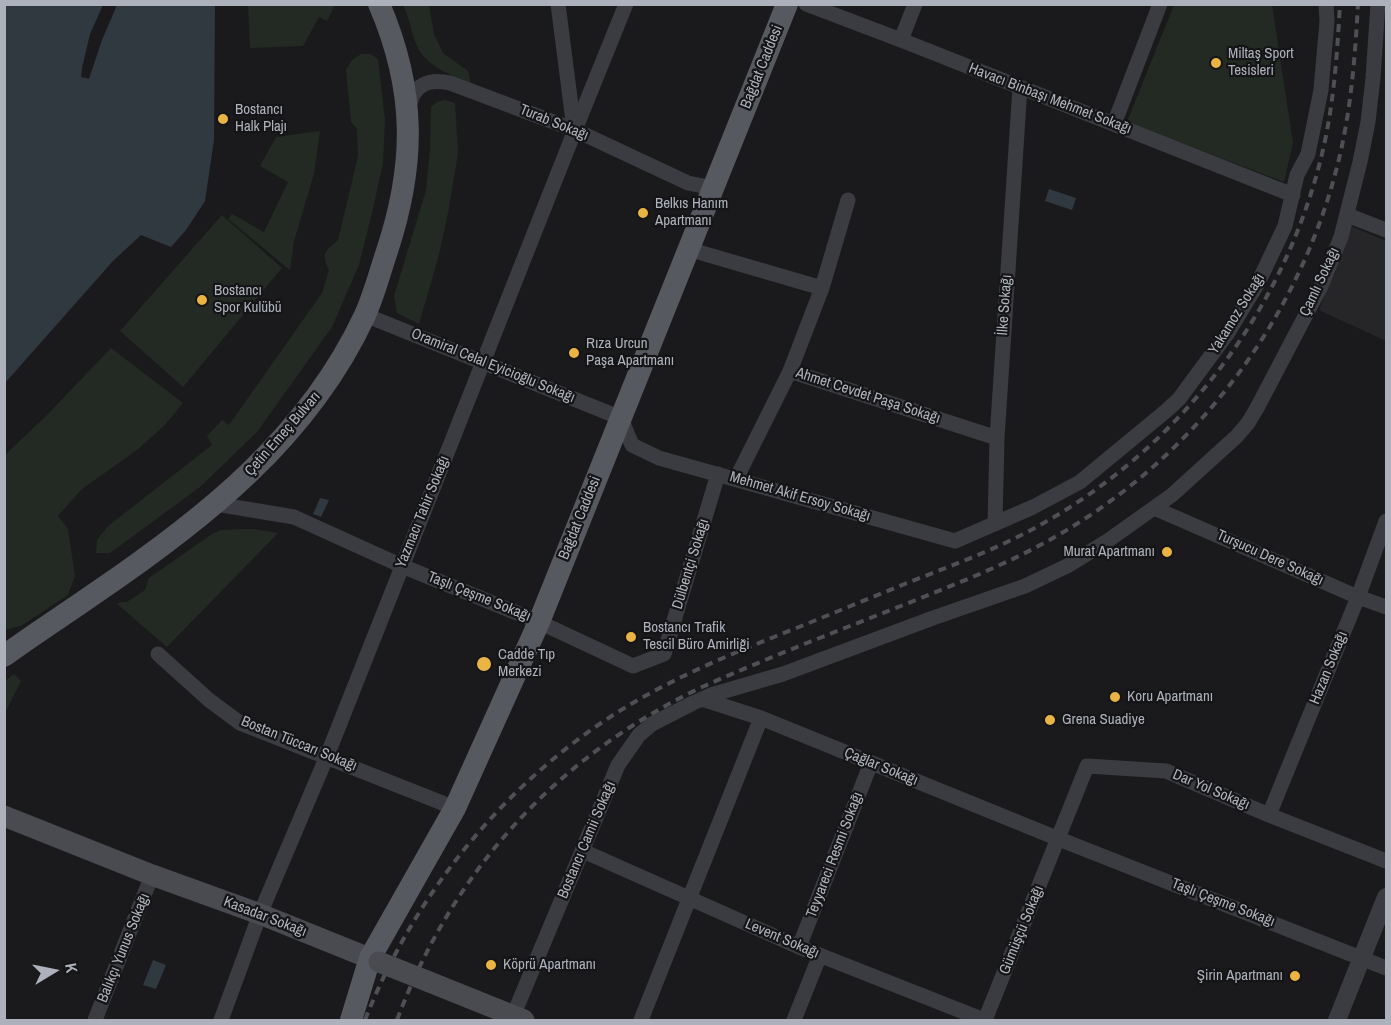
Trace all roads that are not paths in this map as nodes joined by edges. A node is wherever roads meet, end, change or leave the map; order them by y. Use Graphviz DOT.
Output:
graph roads {
  1 [pos="379,4"];
  2 [pos="558,4"];
  3 [pos="626,4"];
  4 [pos="915,4"];
  5 [pos="1160,4"];
  6 [pos="1326,4"];
  7 [pos="789,5"];
  8 [pos="1381,8"];
  9 [pos="901,40"];
  10 [pos="1020,87"];
  11 [pos="407,114"];
  12 [pos="1114,124"];
  13 [pos="575,130"];
  14 [pos="713,188"];
  15 [pos="1293,195"];
  16 [pos="848,200"];
  17 [pos="1347,215"];
  18 [pos="1386,230"];
  19 [pos="688,249"];
  20 [pos="822,288"];
  21 [pos="365,315"];
  22 [pos="484,362"];
  23 [pos="790,371"];
  24 [pos="621,418"];
  25 [pos="997,438"];
  26 [pos="718,474"];
  27 [pos="736,479"];
  28 [pos="216,504"];
  29 [pos="1154,508"];
  30 [pos="1386,521"];
  31 [pos="995,524"];
  32 [pos="402,566"];
  33 [pos="1358,597"];
  34 [pos="1386,607"];
  35 [pos="539,622"];
  36 [pos="158,654"];
  37 [pos="664,654"];
  38 [pos="4,656"];
  39 [pos="702,699"];
  40 [pos="761,718"];
  41 [pos="327,756"];
  42 [pos="871,763"];
  43 [pos="455,808"];
  44 [pos="1269,814"];
  45 [pos="4,816"];
  46 [pos="1059,839"];
  47 [pos="583,851"];
  48 [pos="1386,861"];
  49 [pos="152,875"];
  50 [pos="1386,897"];
  51 [pos="689,898"];
  52 [pos="260,914"];
  53 [pos="799,947"];
  54 [pos="820,956"];
  55 [pos="1362,958"];
  56 [pos="375,960"];
  57 [pos="1386,968"];
  58 [pos="516,1019"];
  59 [pos="95,1020"];
  60 [pos="221,1020"];
  61 [pos="351,1020"];
  62 [pos="641,1020"];
  63 [pos="794,1020"];
  64 [pos="985,1020"];
  65 [pos="1337,1020"];
  1 -- 11 [label="main road, Çetin Emeç Bulvarı"];
  2 -- 13 [label="street"];
  3 -- 13 [label="street, Yazmacı Tahir Sokağı"];
  4 -- 9 [label="street"];
  5 -- 12 [label="street"];
  6 -- 15 [label="street, Yakamoz Sokağı"];
  7 -- 9 [label="street, Havacı Binbaşı Mehmet Sokağı"];
  7 -- 14 [label="main road, Bağdat Caddesi"];
  8 -- 17 [label="street, Çamlı Sokağı"];
  9 -- 10 [label="street, Havacı Binbaşı Mehmet Sokağı"];
  10 -- 12 [label="street, Havacı Binbaşı Mehmet Sokağı"];
  10 -- 25 [label="street, İlke Sokağı"];
  11 -- 13 [label="street, Turab Sokağı"];
  11 -- 21 [label="main road, Çetin Emeç Bulvarı"];
  12 -- 15 [label="street, Havacı Binbaşı Mehmet Sokağı"];
  13 -- 14 [label="street, Turab Sokağı"];
  13 -- 22 [label="street, Yazmacı Tahir Sokağı"];
  14 -- 19 [label="main road, Bağdat Caddesi"];
  15 -- 31 [label="street, Yakamoz Sokağı"];
  16 -- 20 [label="street, Ahmet Cevdet Paşa Sokağı"];
  17 -- 18 [label="street"];
  17 -- 29 [label="street, Çamlı Sokağı"];
  19 -- 20 [label="street"];
  19 -- 24 [label="main road, Bağdat Caddesi"];
  20 -- 23 [label="street, Ahmet Cevdet Paşa Sokağı"];
  21 -- 22 [label="street, Oramiral Celal Eyicioğlu Sokağı"];
  21 -- 28 [label="main road, Çetin Emeç Bulvarı"];
  22 -- 24 [label="street, Oramiral Celal Eyicioğlu Sokağı"];
  22 -- 32 [label="street, Yazmacı Tahir Sokağı"];
  23 -- 25 [label="street, Ahmet Cevdet Paşa Sokağı"];
  23 -- 27 [label="street"];
  24 -- 26 [label="street, Mehmet Akif Ersoy Sokağı"];
  24 -- 35 [label="main road, Bağdat Caddesi"];
  25 -- 31 [label="street, İlke Sokağı"];
  26 -- 27 [label="street, Mehmet Akif Ersoy Sokağı"];
  26 -- 37 [label="street, Dülbentçi Sokağı"];
  27 -- 31 [label="street, Mehmet Akif Ersoy Sokağı"];
  28 -- 32 [label="street, Taşlı Çeşme Sokağı"];
  28 -- 38 [label="main road, Çetin Emeç Bulvarı"];
  29 -- 33 [label="street, Turşucu Dere Sokağı"];
  29 -- 39 [label="street, Çamlı Sokağı"];
  30 -- 33 [label="street, Hazan Sokağı"];
  32 -- 35 [label="street, Taşlı Çeşme Sokağı"];
  32 -- 41 [label="street, Yazmacı Tahir Sokağı"];
  33 -- 34 [label="street, Turşucu Dere Sokağı"];
  33 -- 44 [label="street, Hazan Sokağı"];
  35 -- 37 [label="street, Taşlı Çeşme Sokağı"];
  35 -- 43 [label="main road, Bağdat Caddesi"];
  36 -- 41 [label="street, Bostan Tüccarı Sokağı"];
  39 -- 40 [label="street, Çağlar Sokağı"];
  39 -- 47 [label="street, Bostancı Camii Sokağı"];
  40 -- 42 [label="street, Çağlar Sokağı"];
  40 -- 51 [label="street"];
  41 -- 43 [label="street, Bostan Tüccarı Sokağı"];
  41 -- 52 [label="street, Yazmacı Tahir Sokağı"];
  42 -- 46 [label="street, Çağlar Sokağı"];
  42 -- 53 [label="street, Teyyareci Resmi Sokağı"];
  43 -- 56 [label="main road, Bağdat Caddesi"];
  44 -- 46 [label="street, Dar Yol Sokağı"];
  44 -- 48 [label="street"];
  45 -- 49 [label="main road, Kasadar Sokağı"];
  46 -- 55 [label="street, Taşlı Çeşme Sokağı"];
  46 -- 64 [label="street, Gümüşçü Sokağı"];
  47 -- 51 [label="street, Levent Sokağı"];
  47 -- 58 [label="street, Bostancı Camii Sokağı"];
  49 -- 52 [label="main road, Kasadar Sokağı"];
  49 -- 59 [label="street, Balıkçı Yunus Sokağı"];
  50 -- 55 [label="street"];
  51 -- 53 [label="street, Levent Sokağı"];
  51 -- 62 [label="street"];
  52 -- 56 [label="main road, Kasadar Sokağı"];
  52 -- 60 [label="street, Yazmacı Tahir Sokağı"];
  53 -- 54 [label="street, Levent Sokağı"];
  54 -- 63 [label="street"];
  54 -- 64 [label="street, Levent Sokağı"];
  55 -- 57 [label="street, Taşlı Çeşme Sokağı"];
  55 -- 65 [label="street"];
  56 -- 58 [label="main road, Kasadar Sokağı, bridge"];
  56 -- 61 [label="main road, Bağdat Caddesi"];
}
